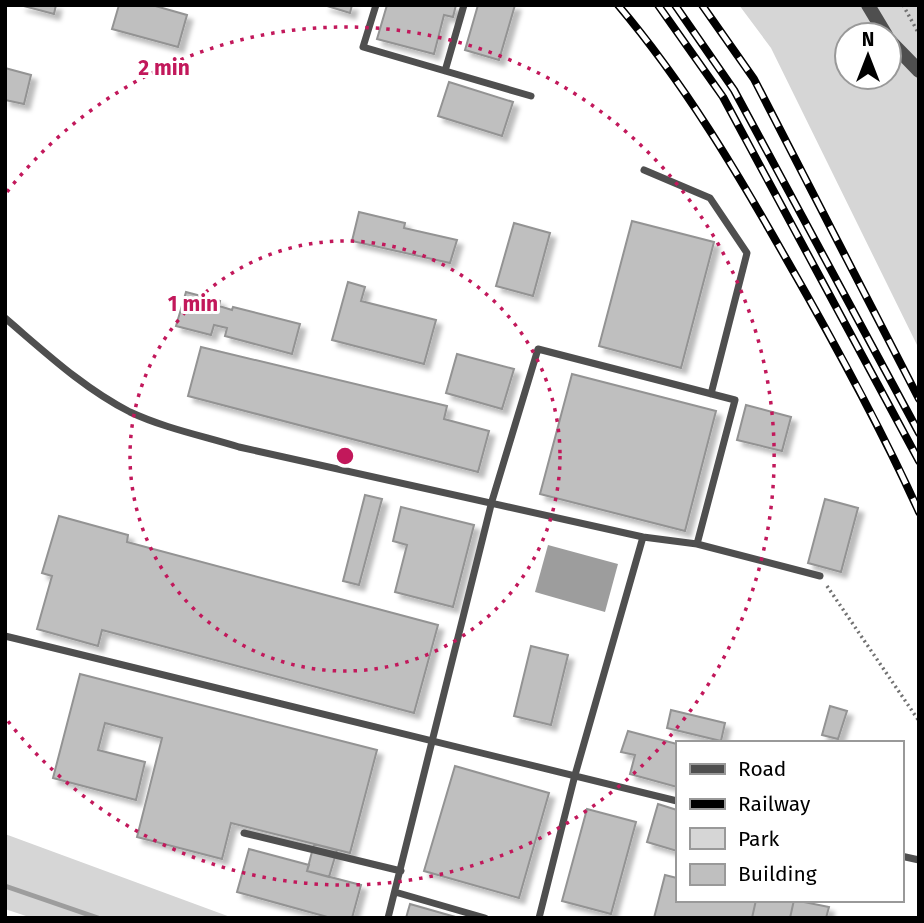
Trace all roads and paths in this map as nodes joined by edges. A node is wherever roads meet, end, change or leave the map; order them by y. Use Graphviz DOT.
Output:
graph roads {
  1 [pos="376,5"];
  2 [pos="464,5"];
  3 [pos="868,5"];
  4 [pos="903,5"];
  5 [pos="878,21"];
  6 [pos="919,34"];
  7 [pos="903,54"];
  8 [pos="445,71"];
  9 [pos="919,71"];
  10 [pos="531,96"];
  11 [pos="644,170"];
  12 [pos="5,318"];
  13 [pos="711,394"];
  14 [pos="492,501"];
  15 [pos="643,537"];
  16 [pos="697,544"];
  17 [pos="820,576"];
  18 [pos="5,636"];
  19 [pos="919,721"];
  20 [pos="435,741"];
  21 [pos="575,775"];
  22 [pos="676,801"];
  23 [pos="244,833"];
  24 [pos="401,872"];
  25 [pos="395,892"];
  26 [pos="388,918"];
  27 [pos="485,918"];
  28 [pos="539,918"];
  1 -- 8 [label="lane"];
  2 -- 8 [label="lane"];
  3 -- 5 [label="street"];
  4 -- 6 [label="path"];
  7 -- 9 [label="street"];
  8 -- 10 [label="lane"];
  11 -- 13 [label="lane"];
  12 -- 14 [label="lane"];
  13 -- 14 [label="lane"];
  13 -- 16 [label="lane"];
  14 -- 15 [label="lane"];
  14 -- 20 [label="lane"];
  15 -- 16 [label="lane"];
  15 -- 21 [label="lane"];
  16 -- 17 [label="lane"];
  17 -- 19 [label="path"];
  18 -- 20 [label="lane"];
  20 -- 21 [label="lane"];
  20 -- 24 [label="lane"];
  21 -- 22 [label="lane"];
  21 -- 28 [label="lane"];
  23 -- 24 [label="lane"];
  24 -- 25 [label="lane"];
  25 -- 26 [label="lane"];
  25 -- 27 [label="lane"];
}
